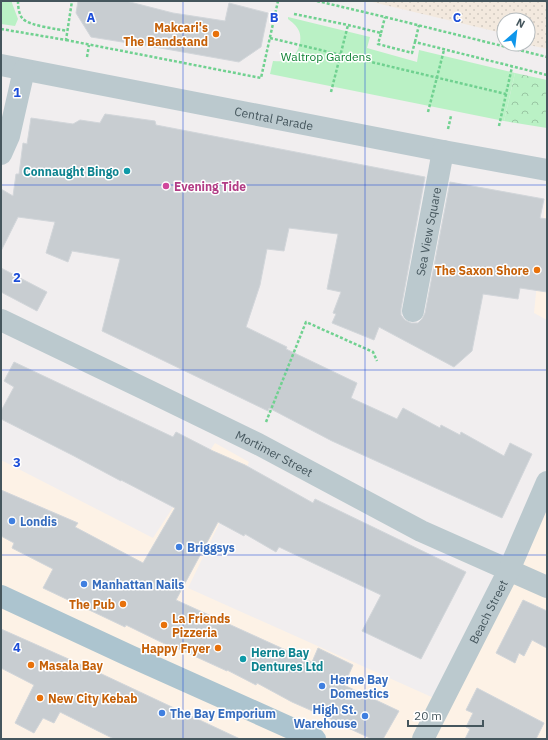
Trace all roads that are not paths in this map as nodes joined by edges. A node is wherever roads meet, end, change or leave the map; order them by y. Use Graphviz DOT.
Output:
graph roads {
  1 [pos="1,65"];
  2 [pos="24,70"];
  3 [pos="443,151"];
  4 [pos="1,154"];
  5 [pos="547,170"];
  6 [pos="413,311"];
  7 [pos="1,320"];
  8 [pos="547,482"];
  9 [pos="509,570"];
  10 [pos="547,587"];
  11 [pos="1,596"];
  12 [pos="315,739"];
  13 [pos="423,739"];
  1 -- 2 [label="street, Central Parade"];
  2 -- 3 [label="street, Central Parade"];
  2 -- 4 [label="street"];
  3 -- 5 [label="street, Central Parade"];
  3 -- 6 [label="street, Sea View Square"];
  7 -- 9 [label="street, Mortimer Street"];
  8 -- 9 [label="street, Beach Street"];
  9 -- 10 [label="street, Mortimer Street"];
  9 -- 13 [label="street, Beach Street"];
  11 -- 12 [label="main road"];
}
